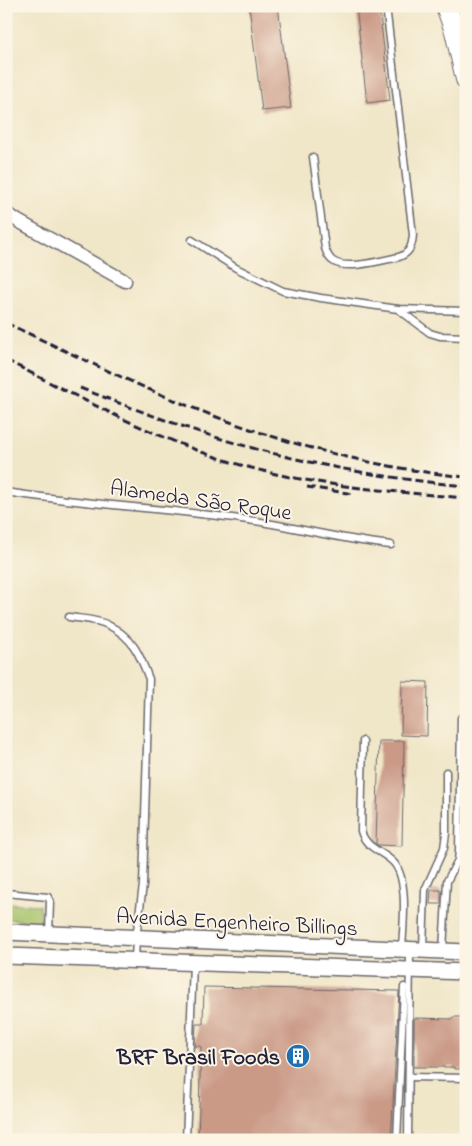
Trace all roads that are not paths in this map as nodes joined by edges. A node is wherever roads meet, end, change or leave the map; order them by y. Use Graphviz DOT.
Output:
graph roads {
  1 [pos="386,6"];
  2 [pos="446,6"];
  3 [pos="466,78"];
  4 [pos="312,157"];
  5 [pos="6,213"];
  6 [pos="192,240"];
  7 [pos="125,281"];
  8 [pos="398,309"];
  9 [pos="466,312"];
  10 [pos="466,337"];
  11 [pos="6,492"];
  12 [pos="391,545"];
  13 [pos="69,617"];
  14 [pos="461,718"];
  15 [pos="362,741"];
  16 [pos="446,772"];
  17 [pos="6,893"];
  18 [pos="14,932"];
  19 [pos="49,933"];
  20 [pos="136,938"];
  21 [pos="340,947"];
  22 [pos="412,950"];
  23 [pos="443,951"];
  24 [pos="466,952"];
  25 [pos="13,956"];
  26 [pos="135,960"];
  27 [pos="193,962"];
  28 [pos="338,968"];
  29 [pos="410,970"];
  30 [pos="466,972"];
  31 [pos="404,987"];
  32 [pos="409,1077"];
  33 [pos="466,1078"];
  34 [pos="186,1140"];
  35 [pos="398,1140"];
  36 [pos="408,1140"];
  1 -- 4 [label="lane"];
  2 -- 3 [label="highway"];
  5 -- 7 [label="street"];
  6 -- 8 [label="lane"];
  8 -- 9 [label="lane"];
  8 -- 10 [label="lane"];
  11 -- 12 [label="lane, Alameda São Roque"];
  13 -- 20 [label="lane"];
  14 -- 23 [label="lane"];
  15 -- 22 [label="lane"];
  16 -- 22 [label="lane"];
  17 -- 19 [label="lane"];
  18 -- 19 [label="street, Avenida Engenheiro Billings"];
  18 -- 25 [label="street"];
  19 -- 20 [label="street, Avenida Engenheiro Billings"];
  20 -- 21 [label="street, Avenida Engenheiro Billings"];
  20 -- 26 [label="lane"];
  21 -- 22 [label="street, Avenida Engenheiro Billings"];
  21 -- 28 [label="street"];
  22 -- 23 [label="street, Avenida Engenheiro Billings"];
  22 -- 29 [label="lane"];
  23 -- 24 [label="street, Avenida Engenheiro Billings"];
  25 -- 26 [label="street, Avenida Engenheiro Billings"];
  26 -- 27 [label="street, Avenida Engenheiro Billings"];
  27 -- 28 [label="street, Avenida Engenheiro Billings"];
  27 -- 34 [label="lane"];
  28 -- 29 [label="street, Avenida Engenheiro Billings"];
  29 -- 30 [label="street, Avenida Engenheiro Billings"];
  29 -- 32 [label="lane"];
  31 -- 35 [label="lane"];
  32 -- 33 [label="lane"];
  32 -- 36 [label="lane"];
}
